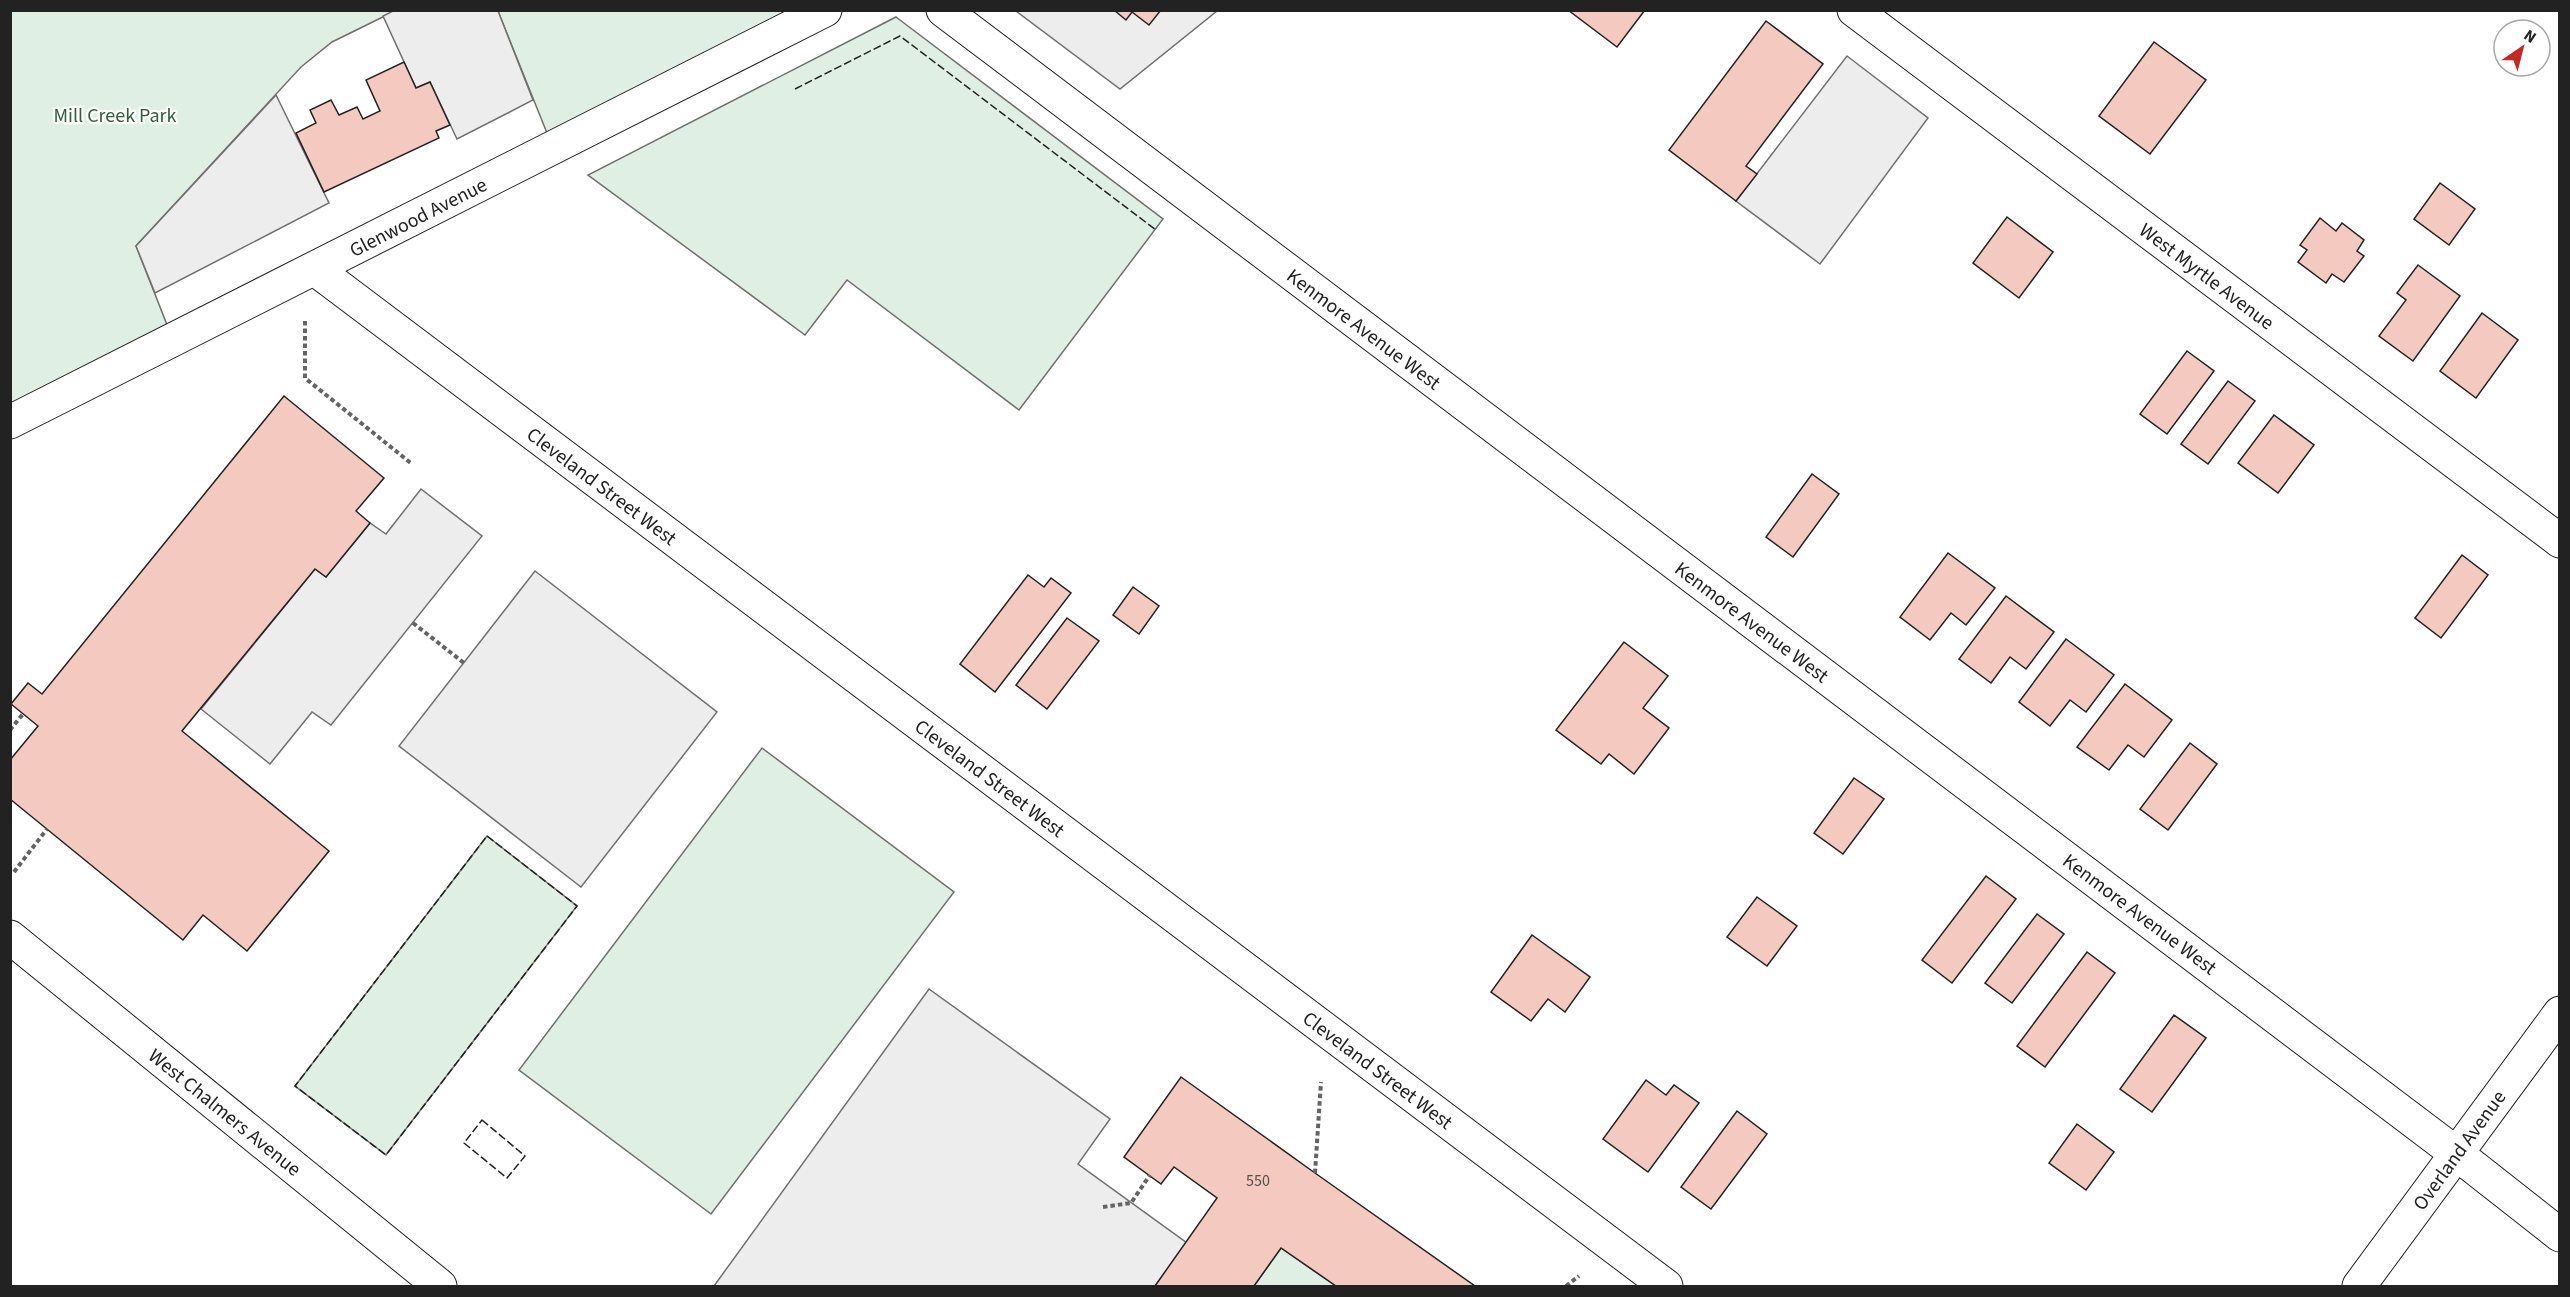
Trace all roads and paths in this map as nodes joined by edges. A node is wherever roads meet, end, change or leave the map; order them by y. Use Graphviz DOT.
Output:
graph roads {
  1 [pos="825,10"];
  2 [pos="943,10"];
  3 [pos="1854,10"];
  4 [pos="315,269"];
  5 [pos="305,321"];
  6 [pos="10,422"];
  7 [pos="412,464"];
  8 [pos="2559,542"];
  9 [pos="413,623"];
  10 [pos="464,663"];
  11 [pos="23,714"];
  12 [pos="10,730"];
  13 [pos="48,829"];
  14 [pos="14,872"];
  15 [pos="10,938"];
  16 [pos="2559,1013"];
  17 [pos="1321,1082"];
  18 [pos="2457,1154"];
  19 [pos="1315,1173"];
  20 [pos="1150,1175"];
  21 [pos="1103,1207"];
  22 [pos="2559,1235"];
  23 [pos="1579,1276"];
  24 [pos="440,1287"];
  25 [pos="1566,1287"];
  26 [pos="1666,1287"];
  27 [pos="2359,1287"];
  1 -- 4 [label="street, Glenwood Avenue"];
  2 -- 18 [label="street, Kenmore Avenue West"];
  3 -- 8 [label="street, West Myrtle Avenue"];
  4 -- 6 [label="street, Glenwood Avenue"];
  4 -- 26 [label="street, Cleveland Street West"];
  5 -- 7 [label="path"];
  9 -- 10 [label="path"];
  11 -- 12 [label="path"];
  13 -- 14 [label="path"];
  15 -- 24 [label="street, West Chalmers Avenue"];
  16 -- 18 [label="street, Overland Avenue"];
  17 -- 19 [label="path"];
  18 -- 22 [label="street, Kenmore Avenue West"];
  18 -- 27 [label="street, Overland Avenue"];
  20 -- 21 [label="path"];
  23 -- 25 [label="path"];
}
